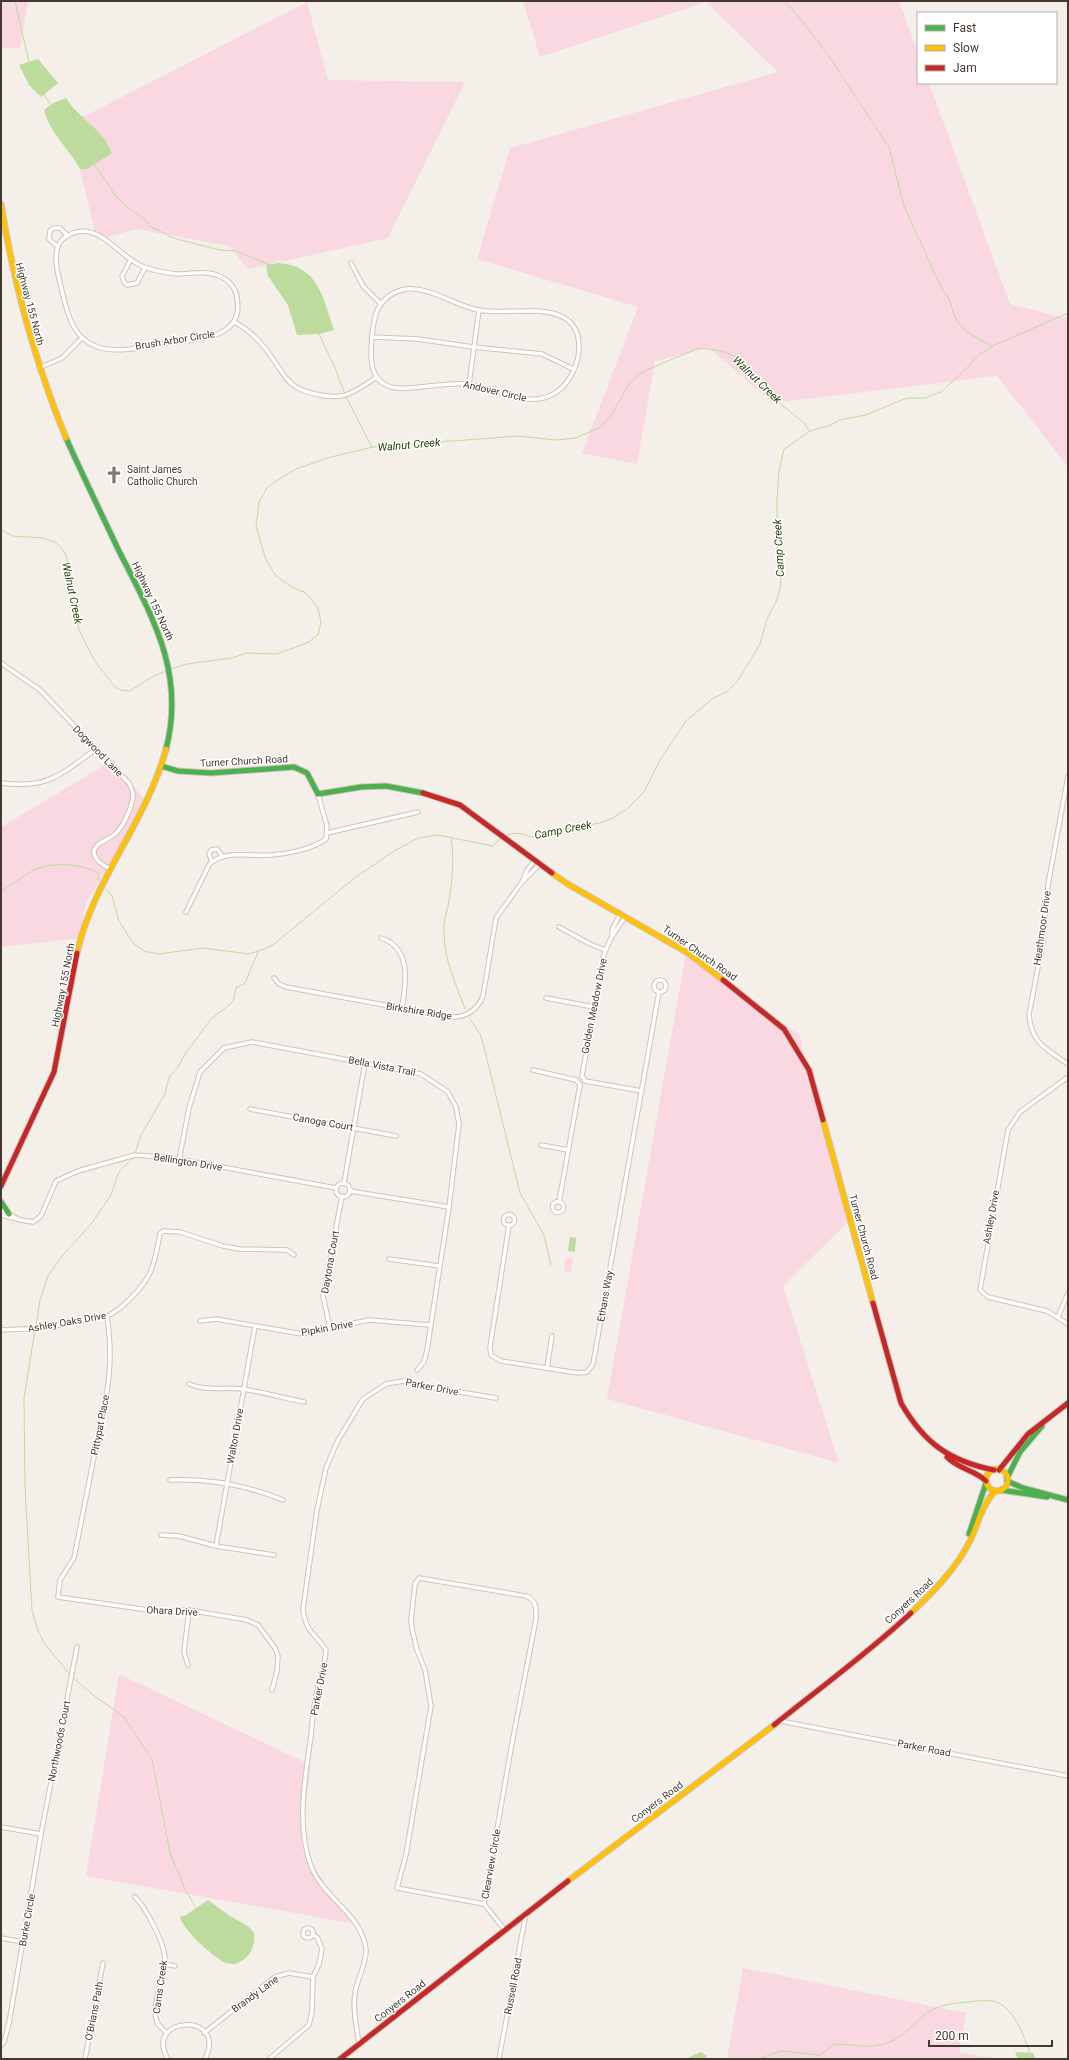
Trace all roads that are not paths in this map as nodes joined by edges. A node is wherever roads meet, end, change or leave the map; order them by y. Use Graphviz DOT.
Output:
graph roads {
  1 [pos="1,204"];
  2 [pos="2,225"];
  3 [pos="68,235"];
  4 [pos="58,247"];
  5 [pos="130,261"];
  6 [pos="351,263"];
  7 [pos="145,268"];
  8 [pos="381,304"];
  9 [pos="479,310"];
  10 [pos="234,322"];
  11 [pos="373,337"];
  12 [pos="82,338"];
  13 [pos="473,347"];
  14 [pos="38,368"];
  15 [pos="573,369"];
  16 [pos="377,377"];
  17 [pos="469,384"];
  18 [pos="1,663"];
  19 [pos="96,749"];
  20 [pos="161,766"];
  21 [pos="1068,776"];
  22 [pos="1,783"];
  23 [pos="318,794"];
  24 [pos="418,812"];
  25 [pos="327,833"];
  26 [pos="224,857"];
  27 [pos="535,860"];
  28 [pos="212,862"];
  29 [pos="540,864"];
  30 [pos="110,869"];
  31 [pos="522,882"];
  32 [pos="186,912"];
  33 [pos="620,914"];
  34 [pos="625,917"];
  35 [pos="559,927"];
  36 [pos="381,938"];
  37 [pos="611,938"];
  38 [pos="605,950"];
  39 [pos="274,978"];
  40 [pos="659,992"];
  41 [pos="546,998"];
  42 [pos="594,1007"];
  43 [pos="402,1008"];
  44 [pos="365,1063"];
  45 [pos="1068,1064"];
  46 [pos="533,1070"];
  47 [pos="582,1076"];
  48 [pos="1068,1077"];
  49 [pos="576,1080"];
  50 [pos="585,1081"];
  51 [pos="580,1085"];
  52 [pos="642,1091"];
  53 [pos="250,1109"];
  54 [pos="354,1127"];
  55 [pos="396,1136"];
  56 [pos="541,1145"];
  57 [pos="568,1150"];
  58 [pos="179,1160"];
  59 [pos="344,1183"];
  60 [pos="1,1186"];
  61 [pos="336,1188"];
  62 [pos="350,1191"];
  63 [pos="342,1196"];
  64 [pos="1,1202"];
  65 [pos="559,1202"];
  66 [pos="449,1207"];
  67 [pos="1,1210"];
  68 [pos="9,1214"];
  69 [pos="1,1215"];
  70 [pos="20,1220"];
  71 [pos="509,1225"];
  72 [pos="294,1255"];
  73 [pos="389,1259"];
  74 [pos="439,1266"];
  75 [pos="1068,1293"];
  76 [pos="107,1316"];
  77 [pos="1058,1317"];
  78 [pos="200,1321"];
  79 [pos="1068,1324"];
  80 [pos="430,1325"];
  81 [pos="255,1326"];
  82 [pos="330,1328"];
  83 [pos="1,1330"];
  84 [pos="552,1336"];
  85 [pos="547,1368"];
  86 [pos="417,1370"];
  87 [pos="189,1384"];
  88 [pos="244,1390"];
  89 [pos="496,1398"];
  90 [pos="304,1402"];
  91 [pos="1068,1403"];
  92 [pos="1044,1422"];
  93 [pos="947,1456"];
  94 [pos="996,1470"];
  95 [pos="1007,1479"];
  96 [pos="170,1480"];
  97 [pos="986,1482"];
  98 [pos="226,1483"];
  99 [pos="998,1491"];
  100 [pos="1060,1498"];
  101 [pos="283,1500"];
  102 [pos="1068,1500"];
  103 [pos="79,1533"];
  104 [pos="161,1535"];
  105 [pos="967,1544"];
  106 [pos="216,1546"];
  107 [pos="274,1555"];
  108 [pos="189,1610"];
  109 [pos="77,1647"];
  110 [pos="188,1665"];
  111 [pos="272,1690"];
  112 [pos="780,1721"];
  113 [pos="1068,1776"];
  114 [pos="1,1827"];
  115 [pos="41,1834"];
  116 [pos="135,1897"];
  117 [pos="484,1904"];
  118 [pos="526,1914"];
  119 [pos="506,1930"];
  120 [pos="313,1935"];
  121 [pos="1,1938"];
  122 [pos="23,1942"];
  123 [pos="104,1964"];
  124 [pos="164,1964"];
  125 [pos="175,1966"];
  126 [pos="313,1977"];
  127 [pos="167,2033"];
  128 [pos="204,2033"];
  129 [pos="360,2044"];
  130 [pos="1,2045"];
  131 [pos="85,2059"];
  132 [pos="168,2059"];
  133 [pos="205,2059"];
  134 [pos="269,2059"];
  135 [pos="340,2059"];
  136 [pos="498,2059"];
  1 -- 2 [label="main road, Highway 155 North"];
  2 -- 14 [label="main road, Highway 155 North"];
  3 -- 4 [label="street"];
  3 -- 4 [label="street"];
  3 -- 5 [label="street"];
  4 -- 12 [label="street, Brush Arbor Circle"];
  5 -- 7 [label="street"];
  5 -- 7 [label="street"];
  6 -- 8 [label="street"];
  7 -- 10 [label="street"];
  8 -- 9 [label="street, Andover Circle"];
  8 -- 11 [label="street"];
  9 -- 13 [label="street"];
  9 -- 15 [label="street, Andover Circle"];
  10 -- 12 [label="street, Brush Arbor Circle"];
  10 -- 16 [label="street"];
  11 -- 13 [label="street"];
  11 -- 16 [label="street"];
  12 -- 14 [label="street"];
  13 -- 15 [label="street"];
  13 -- 17 [label="street"];
  14 -- 20 [label="main road, Highway 155 North"];
  15 -- 17 [label="street, Andover Circle"];
  16 -- 17 [label="street, Andover Circle"];
  18 -- 19 [label="street, Dogwood Lane"];
  19 -- 22 [label="street"];
  19 -- 30 [label="street, Dogwood Lane"];
  20 -- 23 [label="main road, Turner Church Road"];
  20 -- 30 [label="main road, Highway 155 North"];
  21 -- 45 [label="street, Heathmoor Drive"];
  23 -- 25 [label="street"];
  23 -- 27 [label="main road, Turner Church Road"];
  24 -- 25 [label="street"];
  25 -- 26 [label="street"];
  26 -- 28 [label="street"];
  26 -- 28 [label="street"];
  27 -- 29 [label="main road, Turner Church Road"];
  27 -- 31 [label="street, Birkshire Ridge"];
  28 -- 32 [label="street"];
  29 -- 31 [label="street, Birkshire Ridge"];
  29 -- 33 [label="main road, Turner Church Road"];
  30 -- 60 [label="main road, Highway 155 North"];
  31 -- 43 [label="street, Birkshire Ridge"];
  33 -- 34 [label="main road, Turner Church Road"];
  33 -- 37 [label="street, Golden Meadow Drive"];
  34 -- 37 [label="street, Golden Meadow Drive"];
  34 -- 93 [label="main road, Turner Church Road"];
  35 -- 38 [label="street"];
  36 -- 43 [label="street"];
  37 -- 38 [label="street, Golden Meadow Drive"];
  38 -- 42 [label="street, Golden Meadow Drive"];
  39 -- 43 [label="street, Birkshire Ridge"];
  40 -- 52 [label="street, Ethans Way"];
  41 -- 42 [label="street"];
  42 -- 47 [label="street, Golden Meadow Drive"];
  44 -- 54 [label="street"];
  44 -- 58 [label="street, Bella Vista Trail"];
  44 -- 66 [label="street, Bella Vista Trail"];
  46 -- 49 [label="street"];
  47 -- 49 [label="street"];
  47 -- 50 [label="street"];
  48 -- 77 [label="street, Ashley Drive"];
  49 -- 51 [label="street"];
  50 -- 51 [label="street"];
  50 -- 52 [label="street"];
  51 -- 57 [label="street"];
  52 -- 85 [label="street, Ethans Way"];
  53 -- 54 [label="street, Canoga Court"];
  54 -- 55 [label="street, Canoga Court"];
  54 -- 59 [label="street"];
  56 -- 57 [label="street"];
  57 -- 65 [label="street"];
  58 -- 61 [label="street, Bellington Drive"];
  58 -- 70 [label="street, Bellington Drive"];
  59 -- 61 [label="street"];
  59 -- 62 [label="street"];
  61 -- 63 [label="street"];
  62 -- 63 [label="street"];
  62 -- 66 [label="street"];
  63 -- 82 [label="street, Daytona Court"];
  64 -- 68 [label="main road"];
  66 -- 74 [label="street, Bella Vista Trail"];
  67 -- 68 [label="street"];
  68 -- 70 [label="street"];
  69 -- 70 [label="street, Bellington Drive"];
  71 -- 85 [label="street, Ethans Way"];
  72 -- 76 [label="street, Ashley Oaks Drive"];
  73 -- 74 [label="street"];
  74 -- 80 [label="street, Bella Vista Trail"];
  75 -- 77 [label="street"];
  76 -- 83 [label="street, Ashley Oaks Drive"];
  76 -- 103 [label="street, Pittypat Place"];
  77 -- 79 [label="street, Ashley Drive"];
  78 -- 81 [label="street, Pipkin Drive"];
  80 -- 82 [label="street, Pipkin Drive"];
  80 -- 86 [label="street, Bella Vista Trail"];
  81 -- 82 [label="street, Pipkin Drive"];
  81 -- 88 [label="street, Walton Drive"];
  84 -- 85 [label="street"];
  87 -- 88 [label="street"];
  88 -- 90 [label="street"];
  88 -- 98 [label="street, Walton Drive"];
  89 -- 129 [label="street, Parker Drive"];
  91 -- 92 [label="main road"];
  92 -- 94 [label="main road"];
  92 -- 95 [label="main road"];
  93 -- 94 [label="main road, Turner Church Road"];
  93 -- 97 [label="main road, Turner Church Road"];
  94 -- 95 [label="main road"];
  94 -- 97 [label="main road"];
  95 -- 99 [label="main road"];
  95 -- 100 [label="main road"];
  96 -- 98 [label="street"];
  97 -- 99 [label="main road"];
  97 -- 105 [label="main road, Conyers Road"];
  98 -- 101 [label="street"];
  98 -- 106 [label="street, Walton Drive"];
  99 -- 100 [label="main road"];
  99 -- 105 [label="main road, Conyers Road"];
  100 -- 102 [label="main road"];
  103 -- 108 [label="street, Ohara Drive"];
  104 -- 106 [label="street"];
  105 -- 112 [label="main road, Conyers Road"];
  106 -- 107 [label="street"];
  108 -- 110 [label="street"];
  108 -- 111 [label="street, Ohara Drive"];
  109 -- 115 [label="street, Northwoods Court"];
  112 -- 113 [label="street, Parker Road"];
  112 -- 118 [label="main road, Conyers Road"];
  114 -- 115 [label="street"];
  115 -- 122 [label="street, Burke Circle"];
  116 -- 124 [label="street, Cams Creek"];
  117 -- 117 [label="street, Clearview Circle"];
  117 -- 119 [label="street"];
  118 -- 119 [label="main road, Conyers Road"];
  118 -- 136 [label="street, Russell Road"];
  119 -- 129 [label="main road, Conyers Road"];
  120 -- 126 [label="street"];
  121 -- 122 [label="street"];
  122 -- 130 [label="street, Burke Circle"];
  123 -- 131 [label="street, O'Brians Path"];
  124 -- 125 [label="street"];
  124 -- 127 [label="street, Cams Creek"];
  126 -- 128 [label="street, Brandy Lane"];
  126 -- 134 [label="street"];
  127 -- 128 [label="street"];
  127 -- 132 [label="street"];
  128 -- 133 [label="street"];
  129 -- 135 [label="main road, Conyers Road"];
}
